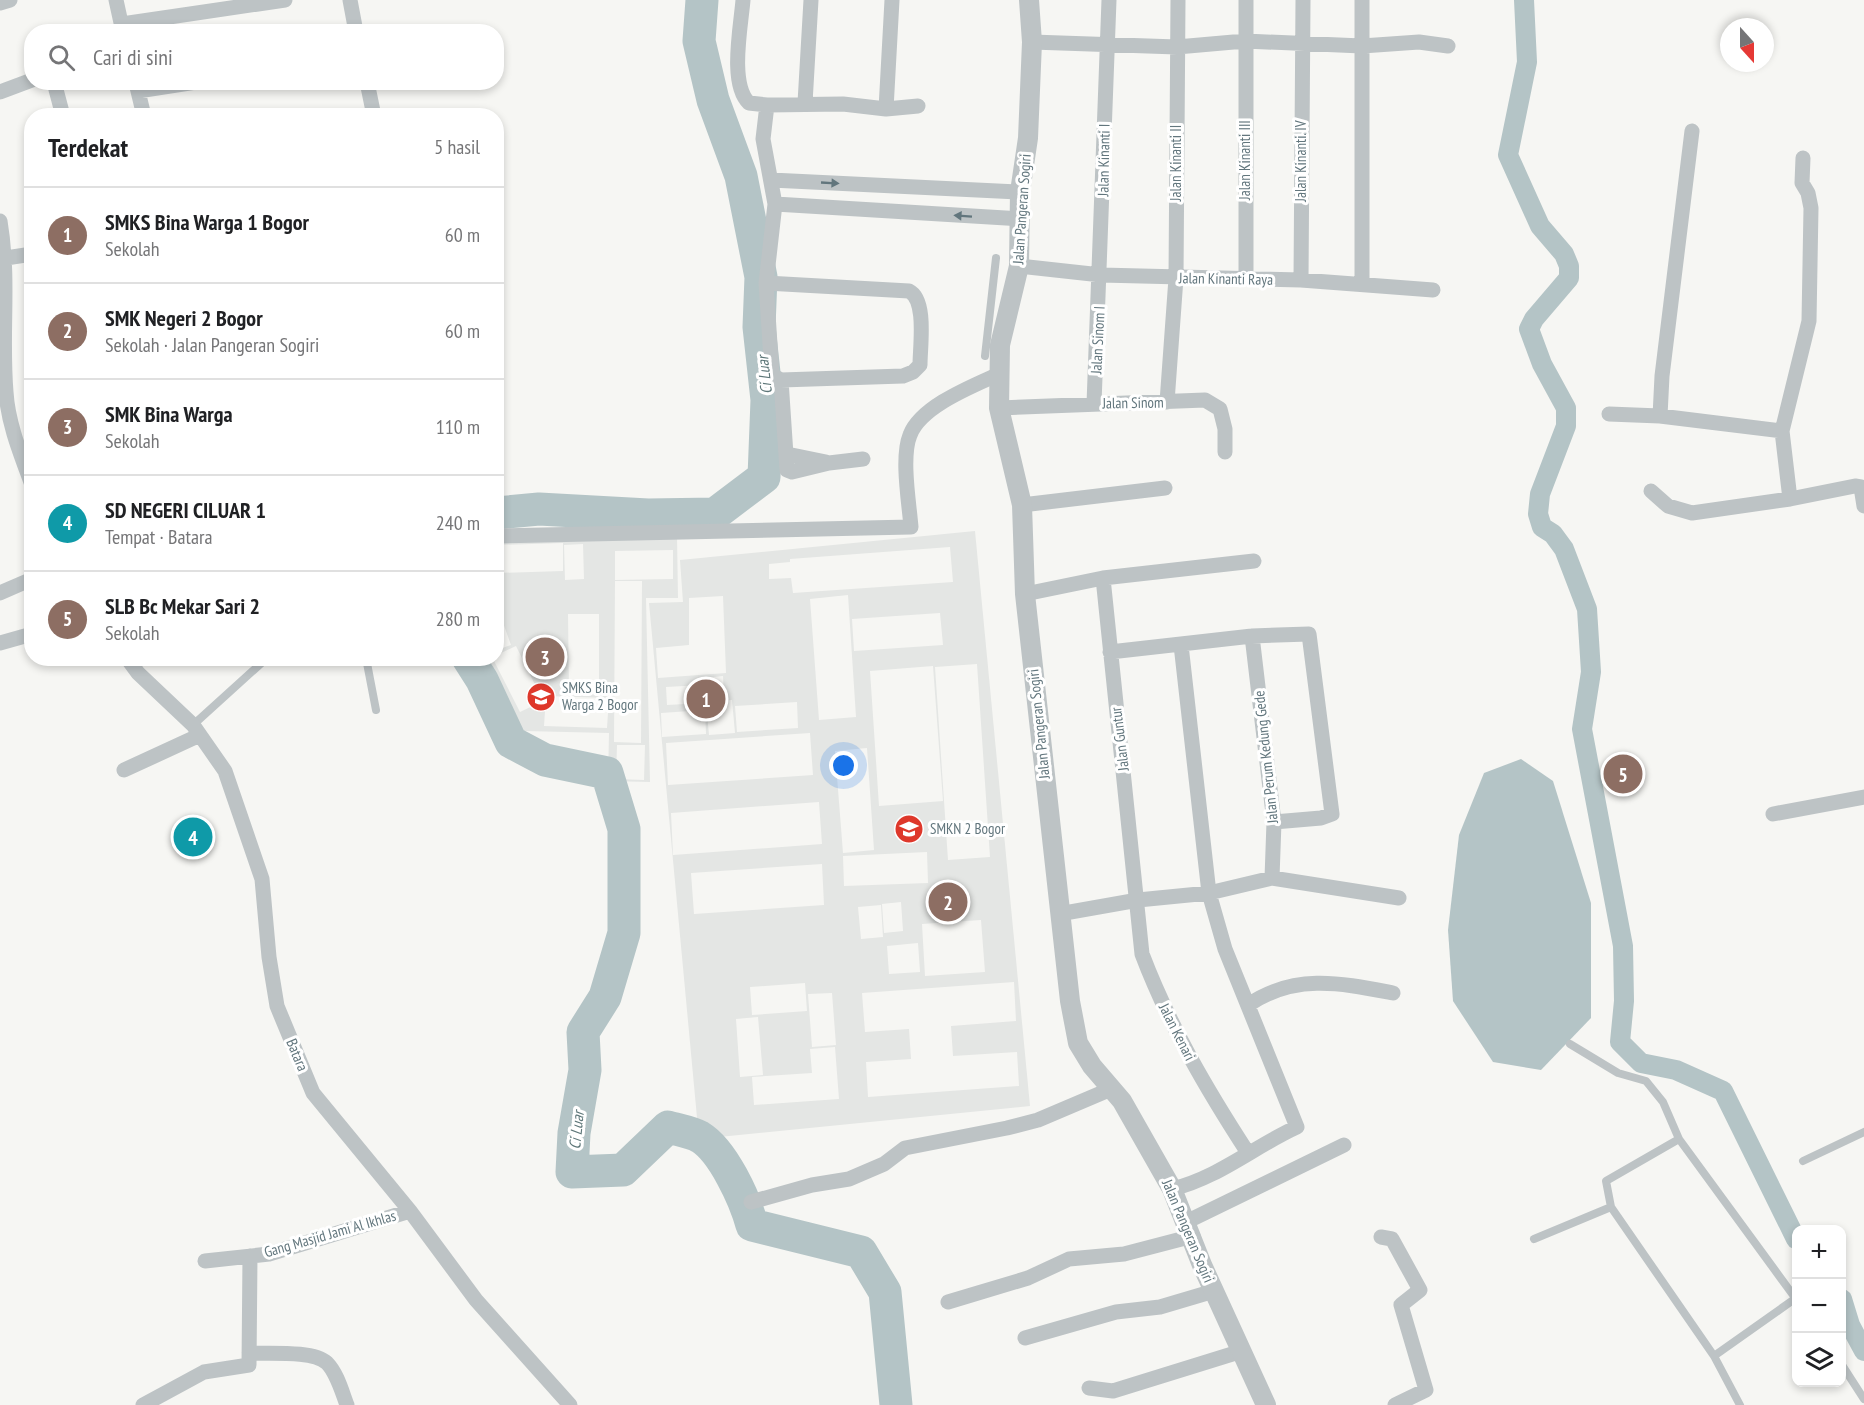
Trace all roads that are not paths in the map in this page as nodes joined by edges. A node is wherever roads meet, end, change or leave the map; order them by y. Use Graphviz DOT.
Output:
graph roads {
  1 [pos="10,0"];
  2 [pos="117,0"];
  3 [pos="285,0"];
  4 [pos="350,0"];
  5 [pos="743,0"];
  6 [pos="811,0"];
  7 [pos="892,0"];
  8 [pos="1029,0"];
  9 [pos="1109,0"];
  10 [pos="1178,0"];
  11 [pos="1246,0"];
  12 [pos="1303,0"];
  13 [pos="1362,0"];
  14 [pos="0,3"];
  15 [pos="122,24"];
  16 [pos="146,24"];
  17 [pos="354,24"];
  18 [pos="1245,41"];
  19 [pos="1032,42"];
  20 [pos="1302,42"];
  21 [pos="1107,45"];
  22 [pos="1362,46"];
  23 [pos="1448,46"];
  24 [pos="1177,47"];
  25 [pos="24,83"];
  26 [pos="56,90"];
  27 [pos="138,90"];
  28 [pos="369,90"];
  29 [pos="0,92"];
  30 [pos="806,103"];
  31 [pos="767,105"];
  32 [pos="918,106"];
  33 [pos="61,108"];
  34 [pos="142,108"];
  35 [pos="372,108"];
  36 [pos="886,110"];
  37 [pos="1692,131"];
  38 [pos="1803,158"];
  39 [pos="771,180"];
  40 [pos="1020,192"];
  41 [pos="775,204"];
  42 [pos="1022,219"];
  43 [pos="0,221"];
  44 [pos="24,255"];
  45 [pos="6,258"];
  46 [pos="996,258"];
  47 [pos="1019,266"];
  48 [pos="1101,275"];
  49 [pos="1176,278"];
  50 [pos="1245,279"];
  51 [pos="1301,280"];
  52 [pos="766,283"];
  53 [pos="1362,284"];
  54 [pos="1433,290"];
  55 [pos="999,314"];
  56 [pos="2,348"];
  57 [pos="985,356"];
  58 [pos="999,374"];
  59 [pos="781,380"];
  60 [pos="1167,402"];
  61 [pos="1094,404"];
  62 [pos="999,408"];
  63 [pos="1609,414"];
  64 [pos="1660,416"];
  65 [pos="1782,431"];
  66 [pos="24,445"];
  67 [pos="1225,452"];
  68 [pos="863,459"];
  69 [pos="1165,488"];
  70 [pos="1651,491"];
  71 [pos="1790,499"];
  72 [pos="1022,505"];
  73 [pos="1864,506"];
  74 [pos="504,536"];
  75 [pos="1254,561"];
  76 [pos="1103,578"];
  77 [pos="24,582"];
  78 [pos="0,593"];
  79 [pos="1025,594"];
  80 [pos="24,636"];
  81 [pos="1252,636"];
  82 [pos="0,643"];
  83 [pos="1181,645"];
  84 [pos="1110,652"];
  85 [pos="133,666"];
  86 [pos="259,666"];
  87 [pos="368,666"];
  88 [pos="376,710"];
  89 [pos="197,730"];
  90 [pos="124,770"];
  91 [pos="1864,797"];
  92 [pos="1773,814"];
  93 [pos="1274,822"];
  94 [pos="1272,878"];
  95 [pos="1209,893"];
  96 [pos="1399,898"];
  97 [pos="1138,900"];
  98 [pos="1059,914"];
  99 [pos="1393,993"];
  100 [pos="1248,1005"];
  101 [pos="1570,1044"];
  102 [pos="1111,1089"];
  103 [pos="1864,1132"];
  104 [pos="1679,1139"];
  105 [pos="1344,1145"];
  106 [pos="1248,1153"];
  107 [pos="1803,1161"];
  108 [pos="1172,1189"];
  109 [pos="751,1202"];
  110 [pos="1611,1207"];
  111 [pos="411,1211"];
  112 [pos="1189,1229"];
  113 [pos="1381,1237"];
  114 [pos="1534,1239"];
  115 [pos="250,1256"];
  116 [pos="205,1261"];
  117 [pos="1214,1291"];
  118 [pos="1792,1293"];
  119 [pos="1792,1301"];
  120 [pos="948,1302"];
  121 [pos="1025,1338"];
  122 [pos="1242,1351"];
  123 [pos="1714,1356"];
  124 [pos="249,1359"];
  125 [pos="1846,1371"];
  126 [pos="1089,1388"];
  127 [pos="1864,1399"];
  128 [pos="143,1405"];
  129 [pos="347,1405"];
  130 [pos="570,1405"];
  131 [pos="1266,1405"];
  132 [pos="1395,1405"];
  133 [pos="1740,1405"];
  1 -- 14 [label="street"];
  2 -- 15 [label="street"];
  3 -- 16 [label="street"];
  4 -- 17 [label="street"];
  5 -- 31 [label="street"];
  6 -- 30 [label="street"];
  7 -- 36 [label="street"];
  8 -- 19 [label="street, Jalan Pangeran Sogiri"];
  9 -- 21 [label="street, Jalan Kinanti I"];
  10 -- 24 [label="street, Jalan Kinanti II"];
  11 -- 18 [label="street, Jalan Kinanti III"];
  12 -- 20 [label="street, Jalan Kinanti. IV"];
  13 -- 22 [label="street"];
  18 -- 20 [label="street"];
  18 -- 24 [label="street"];
  18 -- 50 [label="street, Jalan Kinanti III"];
  19 -- 21 [label="street"];
  19 -- 40 [label="street, Jalan Pangeran Sogiri"];
  20 -- 22 [label="street"];
  20 -- 51 [label="street, Jalan Kinanti. IV"];
  21 -- 24 [label="street"];
  21 -- 48 [label="street, Jalan Kinanti I"];
  22 -- 23 [label="street"];
  22 -- 53 [label="street"];
  24 -- 49 [label="street, Jalan Kinanti II"];
  25 -- 29 [label="street"];
  26 -- 33 [label="street"];
  27 -- 34 [label="street"];
  28 -- 35 [label="street"];
  30 -- 31 [label="street"];
  30 -- 36 [label="street"];
  31 -- 39 [label="street"];
  32 -- 36 [label="street"];
  37 -- 64 [label="street"];
  38 -- 65 [label="street"];
  39 -- 40 [label="street, one-way"];
  39 -- 41 [label="street"];
  40 -- 42 [label="street, Jalan Pangeran Sogiri"];
  42 -- 41 [label="street, one-way"];
  41 -- 52 [label="street"];
  42 -- 47 [label="street, Jalan Pangeran Sogiri"];
  43 -- 45 [label="street"];
  44 -- 45 [label="street"];
  45 -- 56 [label="street"];
  46 -- 55 [label="lane"];
  47 -- 48 [label="street, Jalan Kinanti Raya"];
  47 -- 55 [label="street, Jalan Pangeran Sogiri"];
  48 -- 49 [label="street, Jalan Kinanti Raya"];
  48 -- 61 [label="street, Jalan Sinom I"];
  49 -- 50 [label="street, Jalan Kinanti Raya"];
  49 -- 60 [label="street, Jalan Kinanti II"];
  50 -- 51 [label="street, Jalan Kinanti Raya"];
  51 -- 53 [label="street, Jalan Kinanti Raya"];
  52 -- 59 [label="street"];
  52 -- 59 [label="street"];
  53 -- 54 [label="street, Jalan Kinanti Raya"];
  55 -- 57 [label="lane"];
  55 -- 58 [label="street, Jalan Pangeran Sogiri"];
  56 -- 66 [label="street"];
  58 -- 62 [label="street, Jalan Pangeran Sogiri"];
  58 -- 74 [label="street"];
  59 -- 68 [label="street"];
  60 -- 61 [label="street, Jalan Sinom"];
  60 -- 67 [label="street, Jalan Sinom"];
  61 -- 62 [label="street, Jalan Sinom"];
  62 -- 72 [label="street, Jalan Pangeran Sogiri"];
  63 -- 64 [label="street"];
  64 -- 65 [label="street"];
  65 -- 71 [label="street"];
  69 -- 72 [label="street"];
  70 -- 71 [label="street"];
  71 -- 73 [label="street"];
  72 -- 79 [label="street, Jalan Pangeran Sogiri"];
  75 -- 76 [label="street"];
  76 -- 79 [label="street"];
  76 -- 84 [label="street, Jalan Guntur"];
  77 -- 78 [label="street"];
  79 -- 98 [label="street, Jalan Pangeran Sogiri"];
  80 -- 82 [label="street"];
  81 -- 83 [label="street"];
  81 -- 93 [label="street, Jalan Perum Kedung Gede"];
  81 -- 93 [label="street"];
  83 -- 84 [label="street"];
  83 -- 95 [label="street"];
  84 -- 97 [label="street, Jalan Guntur"];
  85 -- 89 [label="street, Batara"];
  86 -- 89 [label="lane"];
  87 -- 88 [label="lane"];
  89 -- 90 [label="street"];
  89 -- 111 [label="street, Batara"];
  91 -- 92 [label="street"];
  93 -- 94 [label="street, Jalan Perum Kedung Gede"];
  94 -- 95 [label="street"];
  94 -- 96 [label="street"];
  95 -- 97 [label="street"];
  95 -- 100 [label="street"];
  97 -- 98 [label="street"];
  97 -- 106 [label="street, Jalan Kenari"];
  98 -- 102 [label="street, Jalan Pangeran Sogiri"];
  99 -- 100 [label="street"];
  100 -- 106 [label="street"];
  101 -- 104 [label="lane"];
  102 -- 108 [label="street, Jalan Pangeran Sogiri"];
  102 -- 109 [label="street"];
  103 -- 107 [label="lane"];
  104 -- 110 [label="lane"];
  104 -- 118 [label="lane"];
  105 -- 112 [label="street"];
  106 -- 108 [label="street"];
  108 -- 112 [label="street, Jalan Pangeran Sogiri"];
  110 -- 114 [label="lane"];
  110 -- 123 [label="lane"];
  111 -- 115 [label="street, Gang Masjid Jami Al Ikhlas"];
  111 -- 130 [label="street, Batara"];
  112 -- 117 [label="street, Jalan Pangeran Sogiri"];
  112 -- 120 [label="street"];
  113 -- 132 [label="street"];
  115 -- 116 [label="street"];
  115 -- 124 [label="street, Gang Masjid Jami Al Ikhlas"];
  117 -- 121 [label="street"];
  117 -- 122 [label="street, Jalan Pangeran Sogiri"];
  119 -- 123 [label="lane"];
  122 -- 126 [label="street"];
  122 -- 131 [label="street, Jalan Pangeran Sogiri"];
  123 -- 133 [label="lane"];
  124 -- 128 [label="street"];
  124 -- 129 [label="street"];
  125 -- 127 [label="lane"];
}
